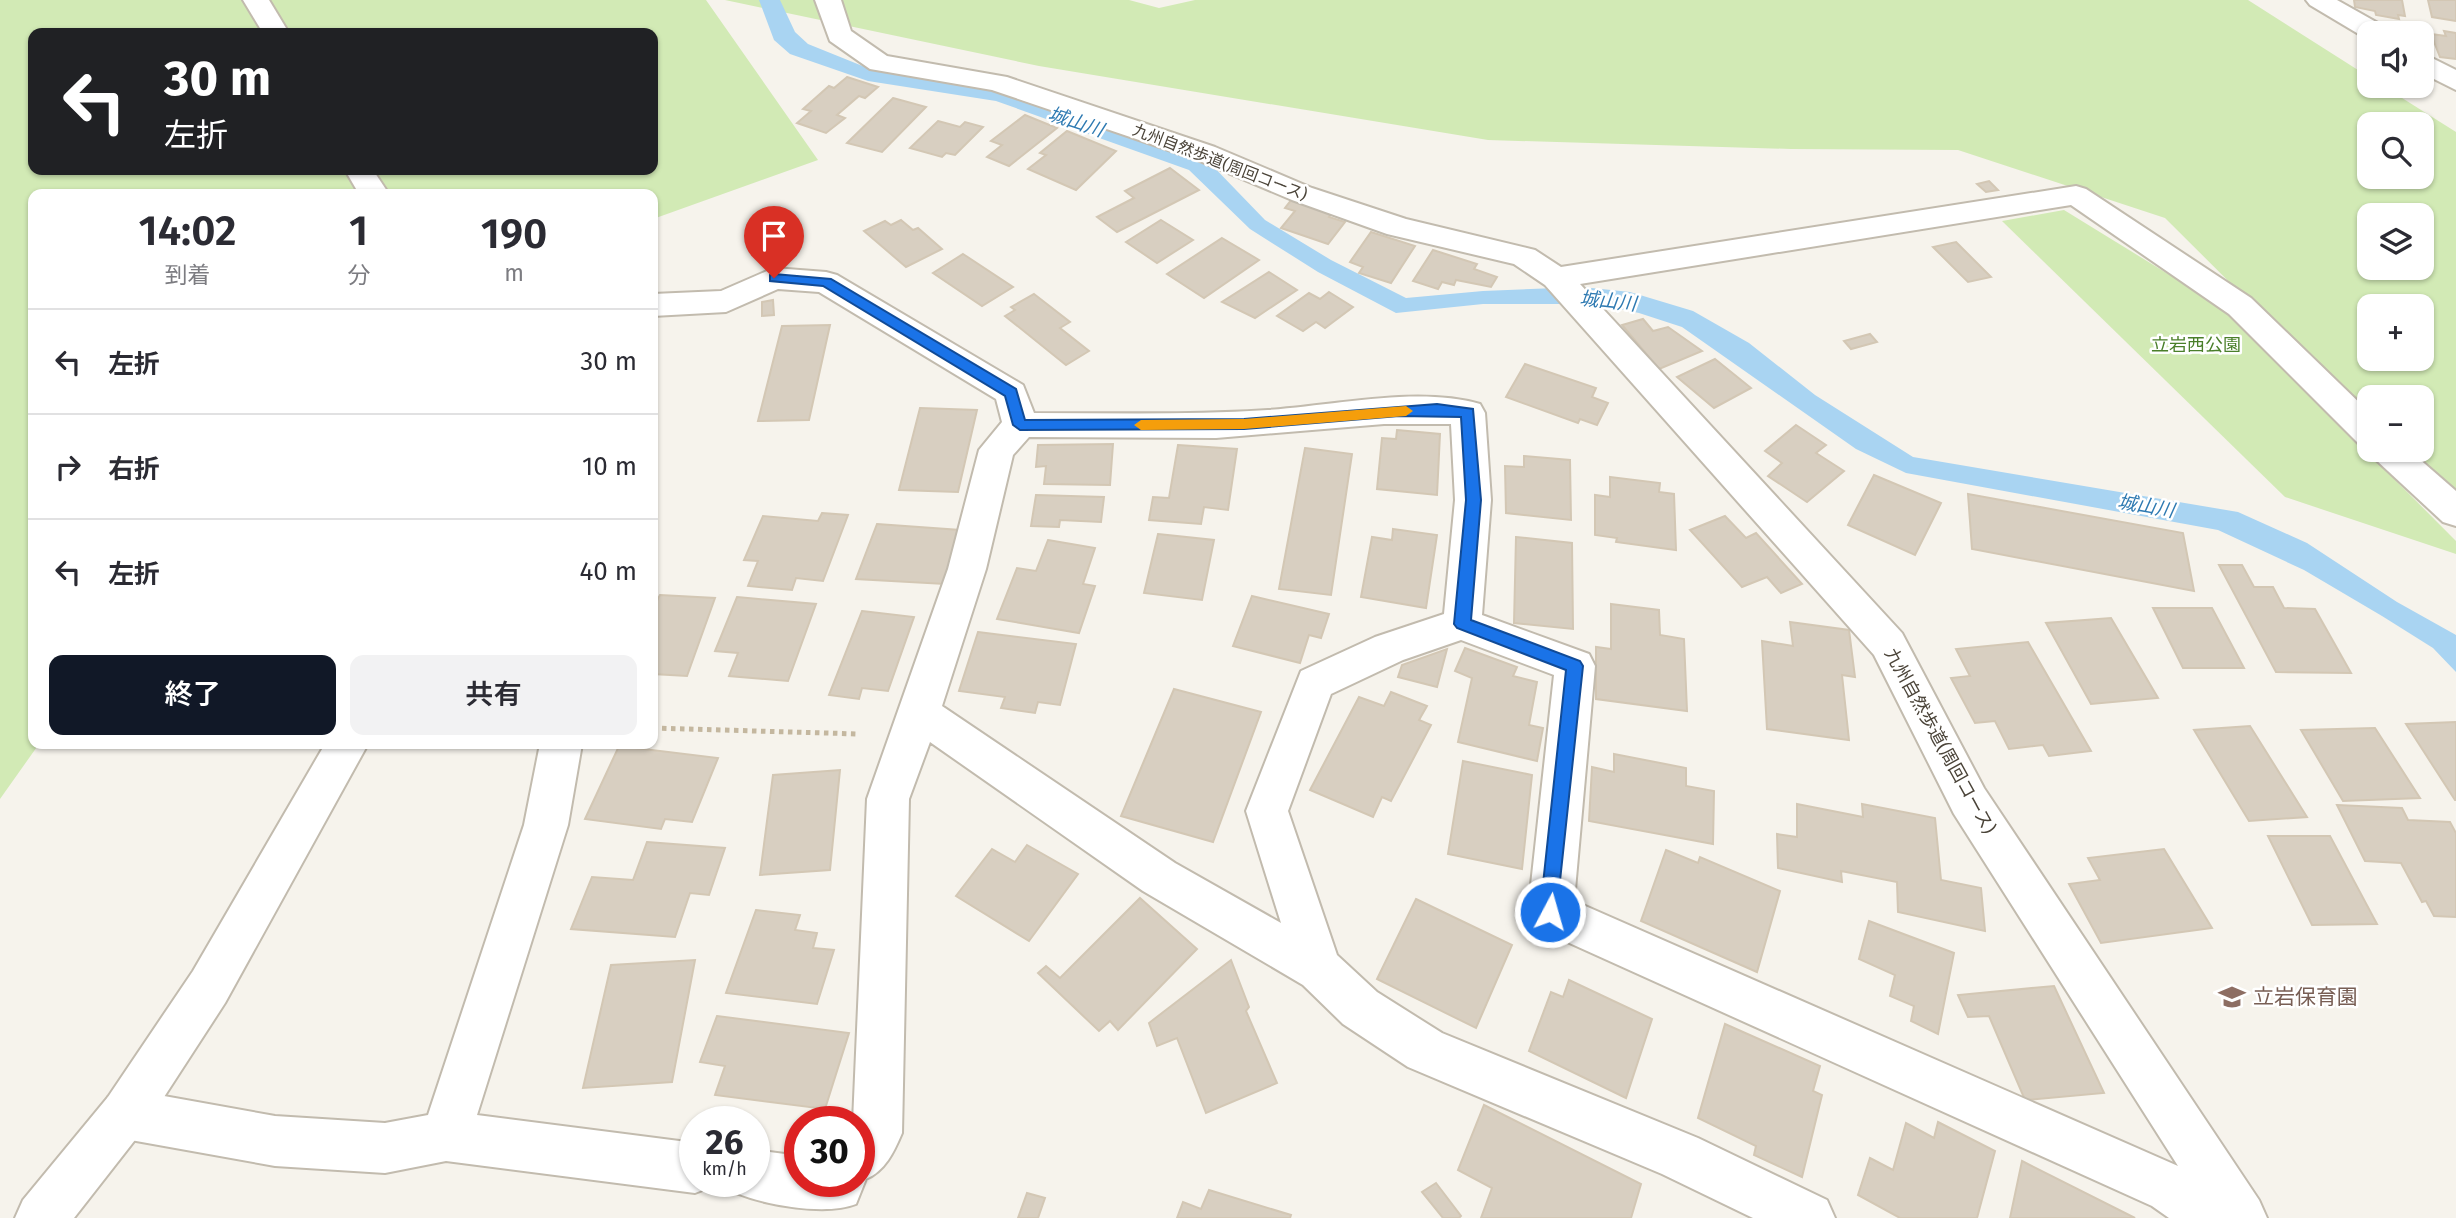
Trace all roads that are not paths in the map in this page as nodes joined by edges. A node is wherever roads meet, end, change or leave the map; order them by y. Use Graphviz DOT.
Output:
graph roads {
  1 [pos="256,0"];
  2 [pos="828,0"];
  3 [pos="2319,0"];
  4 [pos="2357,22"];
  5 [pos="273,28"];
  6 [pos="1557,279"];
  7 [pos="658,305"];
  8 [pos="2357,421"];
  9 [pos="1020,425"];
  10 [pos="2400,462"];
  11 [pos="2456,512"];
  12 [pos="1462,624"];
  13 [pos="916,724"];
  14 [pos="344,749"];
  15 [pos="560,749"];
  16 [pos="1319,969"];
  17 [pos="125,1114"];
  18 [pos="446,1136"];
  19 [pos="875,1136"];
  20 [pos="679,1166"];
  21 [pos="41,1218"];
  22 [pos="1809,1218"];
  23 [pos="2212,1218"];
  24 [pos="2241,1218"];
  1 -- 5 [label="street"];
  2 -- 6 [label="street, 九州自然歩道(周回コース)"];
  3 -- 4 [label="street"];
  6 -- 8 [label="street"];
  6 -- 24 [label="street, 九州自然歩道(周回コース)"];
  7 -- 9 [label="street"];
  9 -- 12 [label="street"];
  9 -- 13 [label="street"];
  10 -- 11 [label="street"];
  12 -- 16 [label="street"];
  12 -- 23 [label="street"];
  13 -- 16 [label="street"];
  13 -- 19 [label="street"];
  14 -- 17 [label="street"];
  15 -- 18 [label="street"];
  16 -- 22 [label="street"];
  17 -- 18 [label="street"];
  17 -- 21 [label="street"];
  18 -- 20 [label="street"];
}
